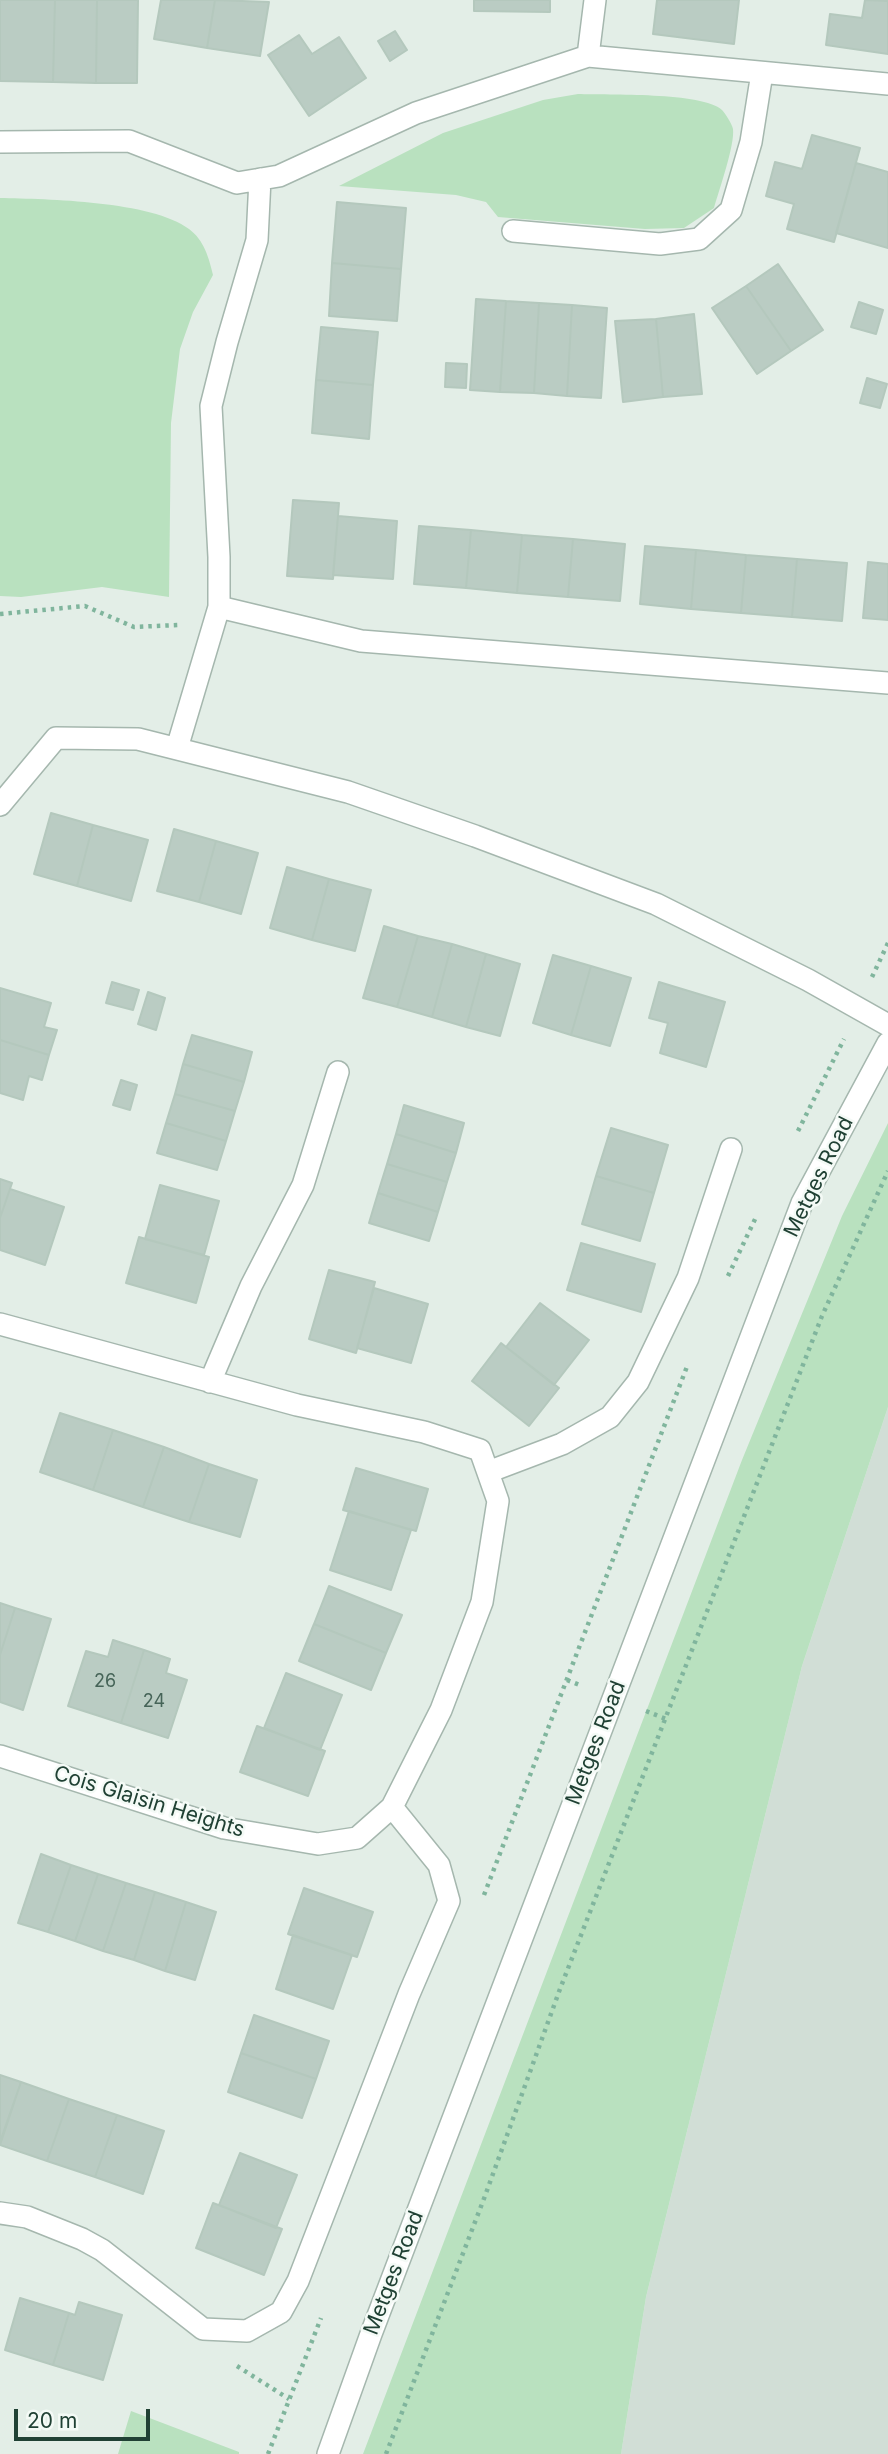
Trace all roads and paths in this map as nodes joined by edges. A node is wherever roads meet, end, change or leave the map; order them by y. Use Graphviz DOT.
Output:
graph roads {
  1 [pos="595,0"];
  2 [pos="588,56"];
  3 [pos="762,73"];
  4 [pos="888,84"];
  5 [pos="0,142"];
  6 [pos="260,179"];
  7 [pos="513,230"];
  8 [pos="0,614"];
  9 [pos="216,615"];
  10 [pos="888,683"];
  11 [pos="177,747"];
  12 [pos="0,805"];
  13 [pos="888,943"];
  14 [pos="858,1008"];
  15 [pos="888,1025"];
  16 [pos="888,1043"];
  17 [pos="338,1072"];
  18 [pos="792,1143"];
  19 [pos="731,1149"];
  20 [pos="888,1171"];
  21 [pos="763,1203"];
  22 [pos="722,1288"];
  23 [pos="0,1324"];
  24 [pos="689,1362"];
  25 [pos="210,1382"];
  26 [pos="488,1472"];
  27 [pos="0,1756"];
  28 [pos="392,1807"];
  29 [pos="484,1896"];
  30 [pos="0,2213"];
  31 [pos="324,2308"];
  32 [pos="247,2331"];
  33 [pos="289,2399"];
  34 [pos="268,2454"];
  35 [pos="328,2454"];
  36 [pos="386,2454"];
  1 -- 2 [label="street"];
  2 -- 3 [label="street"];
  2 -- 6 [label="street"];
  3 -- 4 [label="street"];
  3 -- 7 [label="street"];
  5 -- 6 [label="street"];
  6 -- 9 [label="street"];
  8 -- 9 [label="path"];
  9 -- 10 [label="street"];
  9 -- 11 [label="street"];
  11 -- 12 [label="street"];
  11 -- 14 [label="street"];
  13 -- 14 [label="path"];
  14 -- 15 [label="street"];
  14 -- 18 [label="path"];
  16 -- 35 [label="street, Metges Road"];
  17 -- 25 [label="street"];
  19 -- 26 [label="street"];
  20 -- 36 [label="path"];
  21 -- 22 [label="path"];
  23 -- 25 [label="street, Cois Glaisin Heights"];
  24 -- 29 [label="path"];
  25 -- 26 [label="street, Cois Glaisin Heights"];
  26 -- 28 [label="street, Cois Glaisin Heights"];
  27 -- 28 [label="street, Cois Glaisin Heights"];
  28 -- 32 [label="street"];
  30 -- 32 [label="street"];
  31 -- 33 [label="path"];
  32 -- 33 [label="path"];
  33 -- 34 [label="path"];
}
